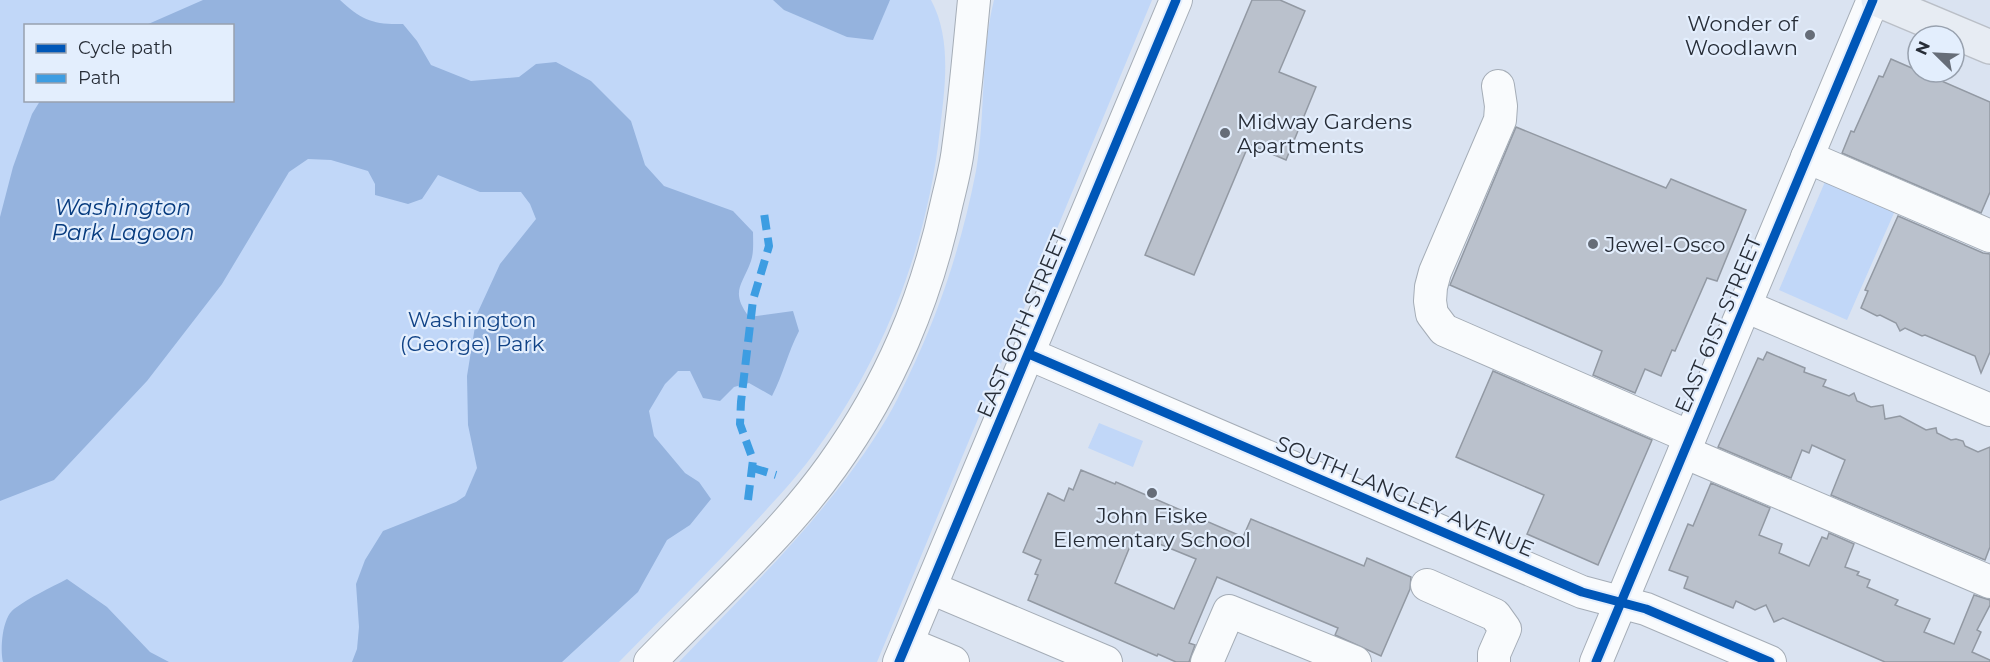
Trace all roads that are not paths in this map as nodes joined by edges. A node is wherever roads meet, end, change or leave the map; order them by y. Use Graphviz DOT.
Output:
graph roads {
  1 [pos="974,0"];
  2 [pos="1176,0"];
  3 [pos="1873,0"];
  4 [pos="1878,0"];
  5 [pos="1990,47"];
  6 [pos="1498,86"];
  7 [pos="1807,157"];
  8 [pos="1990,236"];
  9 [pos="1745,306"];
  10 [pos="1029,354"];
  11 [pos="1990,410"];
  12 [pos="1687,444"];
  13 [pos="1990,582"];
  14 [pos="1427,585"];
  15 [pos="931,588"];
  16 [pos="1620,603"];
  17 [pos="904,652"];
  18 [pos="650,662"];
  19 [pos="953,662"];
  20 [pos="1106,662"];
  21 [pos="1207,662"];
  22 [pos="1354,662"];
  23 [pos="1494,662"];
  24 [pos="1596,662"];
  25 [pos="1770,662"];
  1 -- 18 [label="street"];
  2 -- 10 [label="street, EAST 60TH STREET"];
  3 -- 7 [label="street, EAST 61ST STREET"];
  4 -- 5 [label="main road"];
  6 -- 12 [label="street"];
  7 -- 8 [label="street"];
  7 -- 9 [label="street, EAST 61ST STREET"];
  9 -- 11 [label="street"];
  9 -- 12 [label="street, EAST 61ST STREET"];
  10 -- 15 [label="street, EAST 60TH STREET"];
  10 -- 16 [label="street, SOUTH LANGLEY AVENUE"];
  12 -- 13 [label="street"];
  12 -- 16 [label="street, EAST 61ST STREET"];
  14 -- 23 [label="street"];
  15 -- 17 [label="street, EAST 60TH STREET"];
  15 -- 20 [label="street"];
  16 -- 24 [label="street, EAST 61ST STREET"];
  16 -- 25 [label="street, SOUTH LANGLEY AVENUE"];
  17 -- 19 [label="street"];
  21 -- 22 [label="street"];
}
